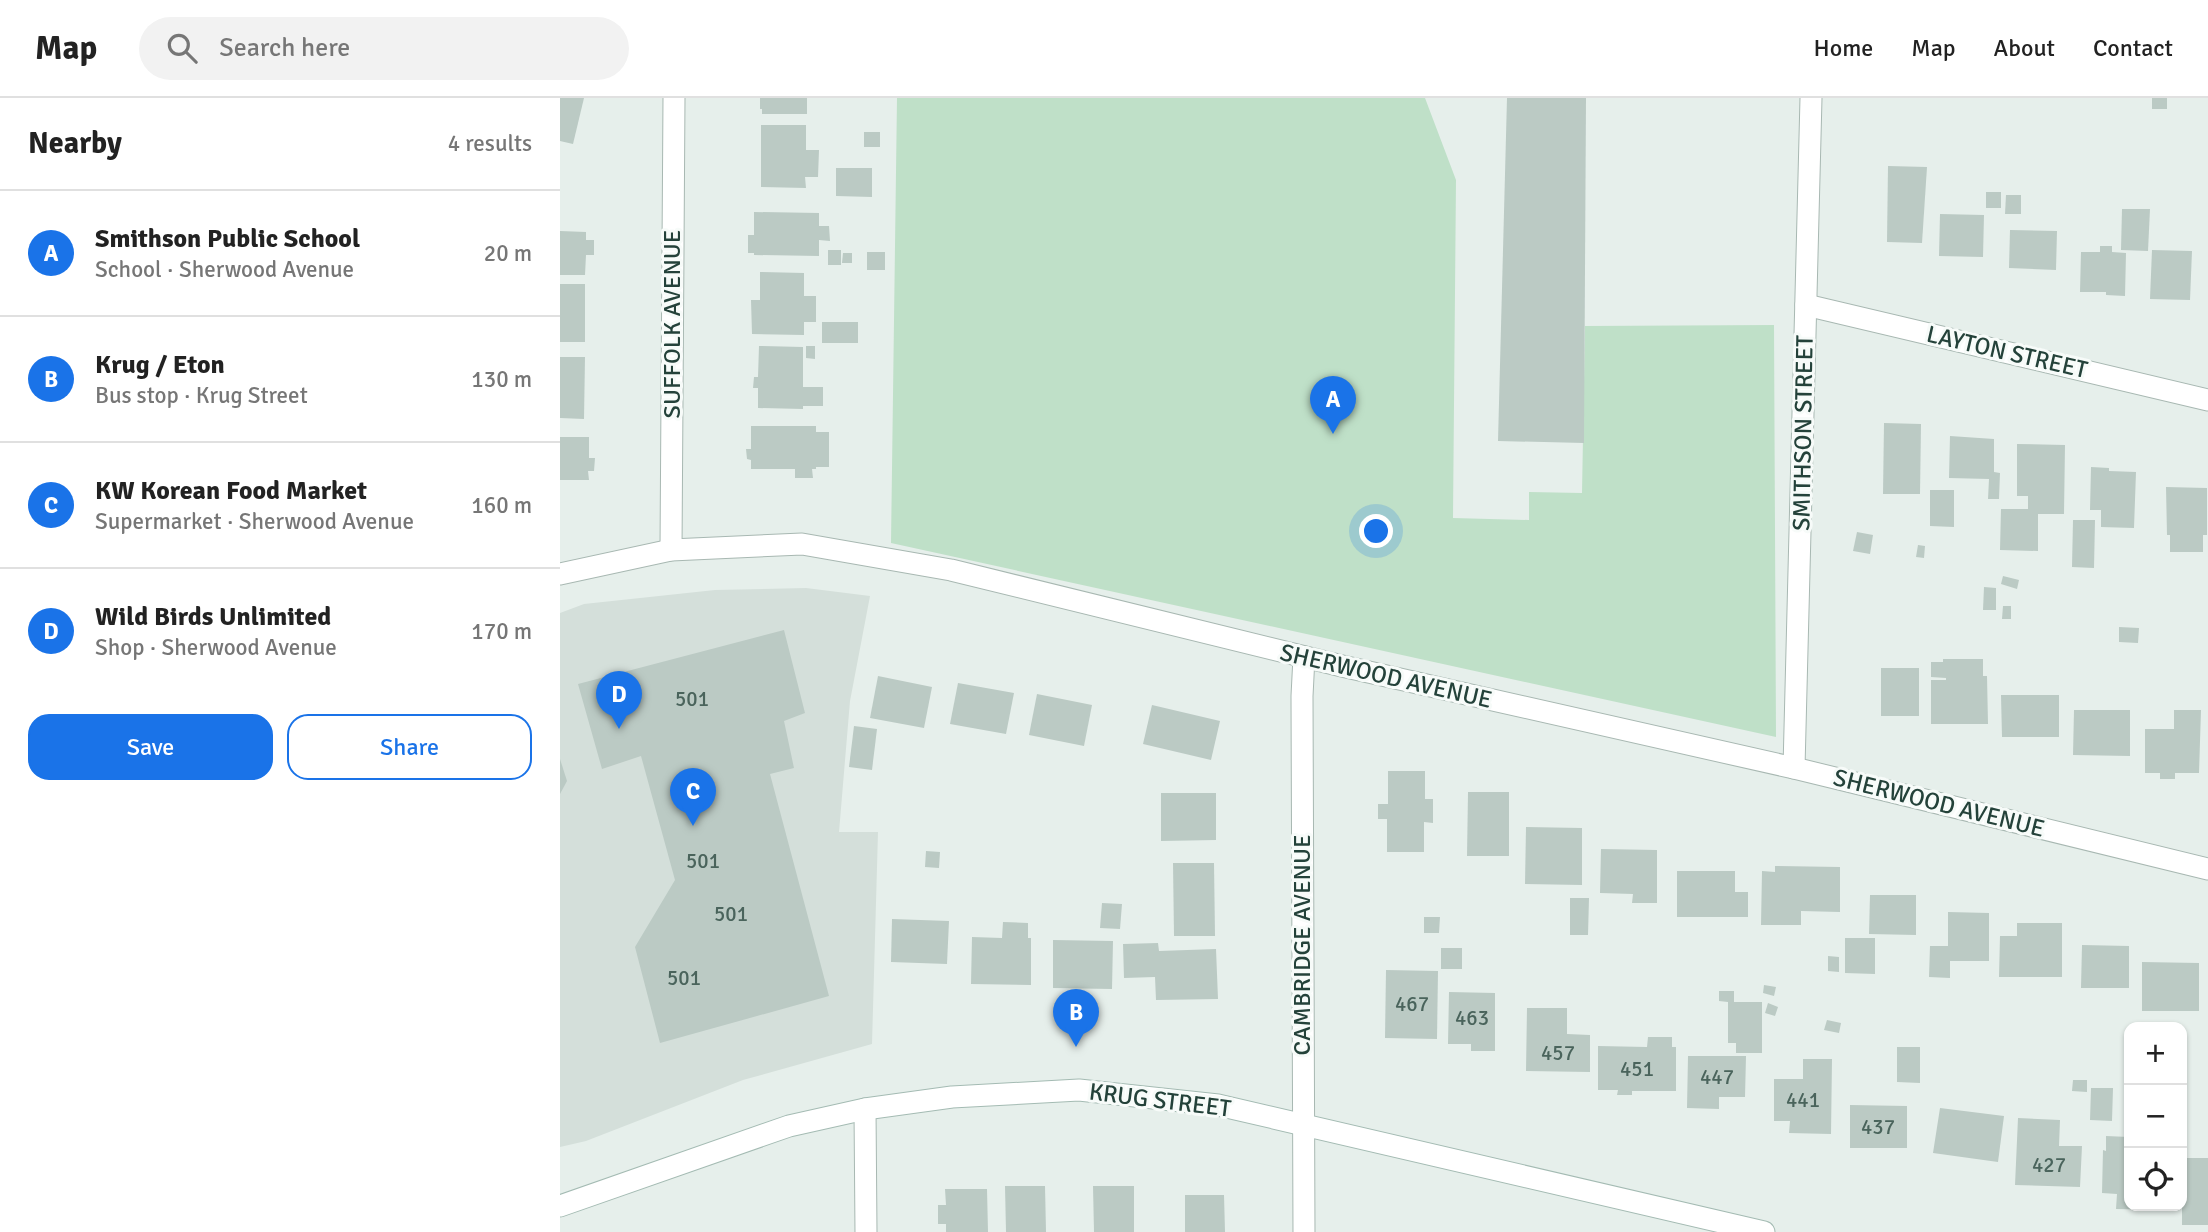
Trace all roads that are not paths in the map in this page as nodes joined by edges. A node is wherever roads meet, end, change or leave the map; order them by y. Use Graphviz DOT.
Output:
graph roads {
  1 [pos="674,98"];
  2 [pos="1811,98"];
  3 [pos="1806,305"];
  4 [pos="2208,400"];
  5 [pos="671,550"];
  6 [pos="560,574"];
  7 [pos="1304,657"];
  8 [pos="1794,768"];
  9 [pos="2208,869"];
  10 [pos="865,1109"];
  11 [pos="1303,1124"];
  12 [pos="560,1206"];
  13 [pos="866,1232"];
  14 [pos="1304,1232"];
  15 [pos="1764,1232"];
  1 -- 5 [label="street, SUFFOLK AVENUE"];
  2 -- 3 [label="street, SMITHSON STREET"];
  3 -- 4 [label="street, LAYTON STREET"];
  3 -- 8 [label="street, SMITHSON STREET"];
  5 -- 6 [label="street, SHERWOOD AVENUE"];
  5 -- 7 [label="street, SHERWOOD AVENUE"];
  7 -- 8 [label="street, SHERWOOD AVENUE"];
  7 -- 11 [label="street, CAMBRIDGE AVENUE"];
  8 -- 9 [label="street, SHERWOOD AVENUE"];
  10 -- 11 [label="street, KRUG STREET"];
  10 -- 12 [label="street, KRUG STREET"];
  10 -- 13 [label="street"];
  11 -- 14 [label="street, CAMBRIDGE AVENUE"];
  11 -- 15 [label="street, KRUG STREET"];
}
